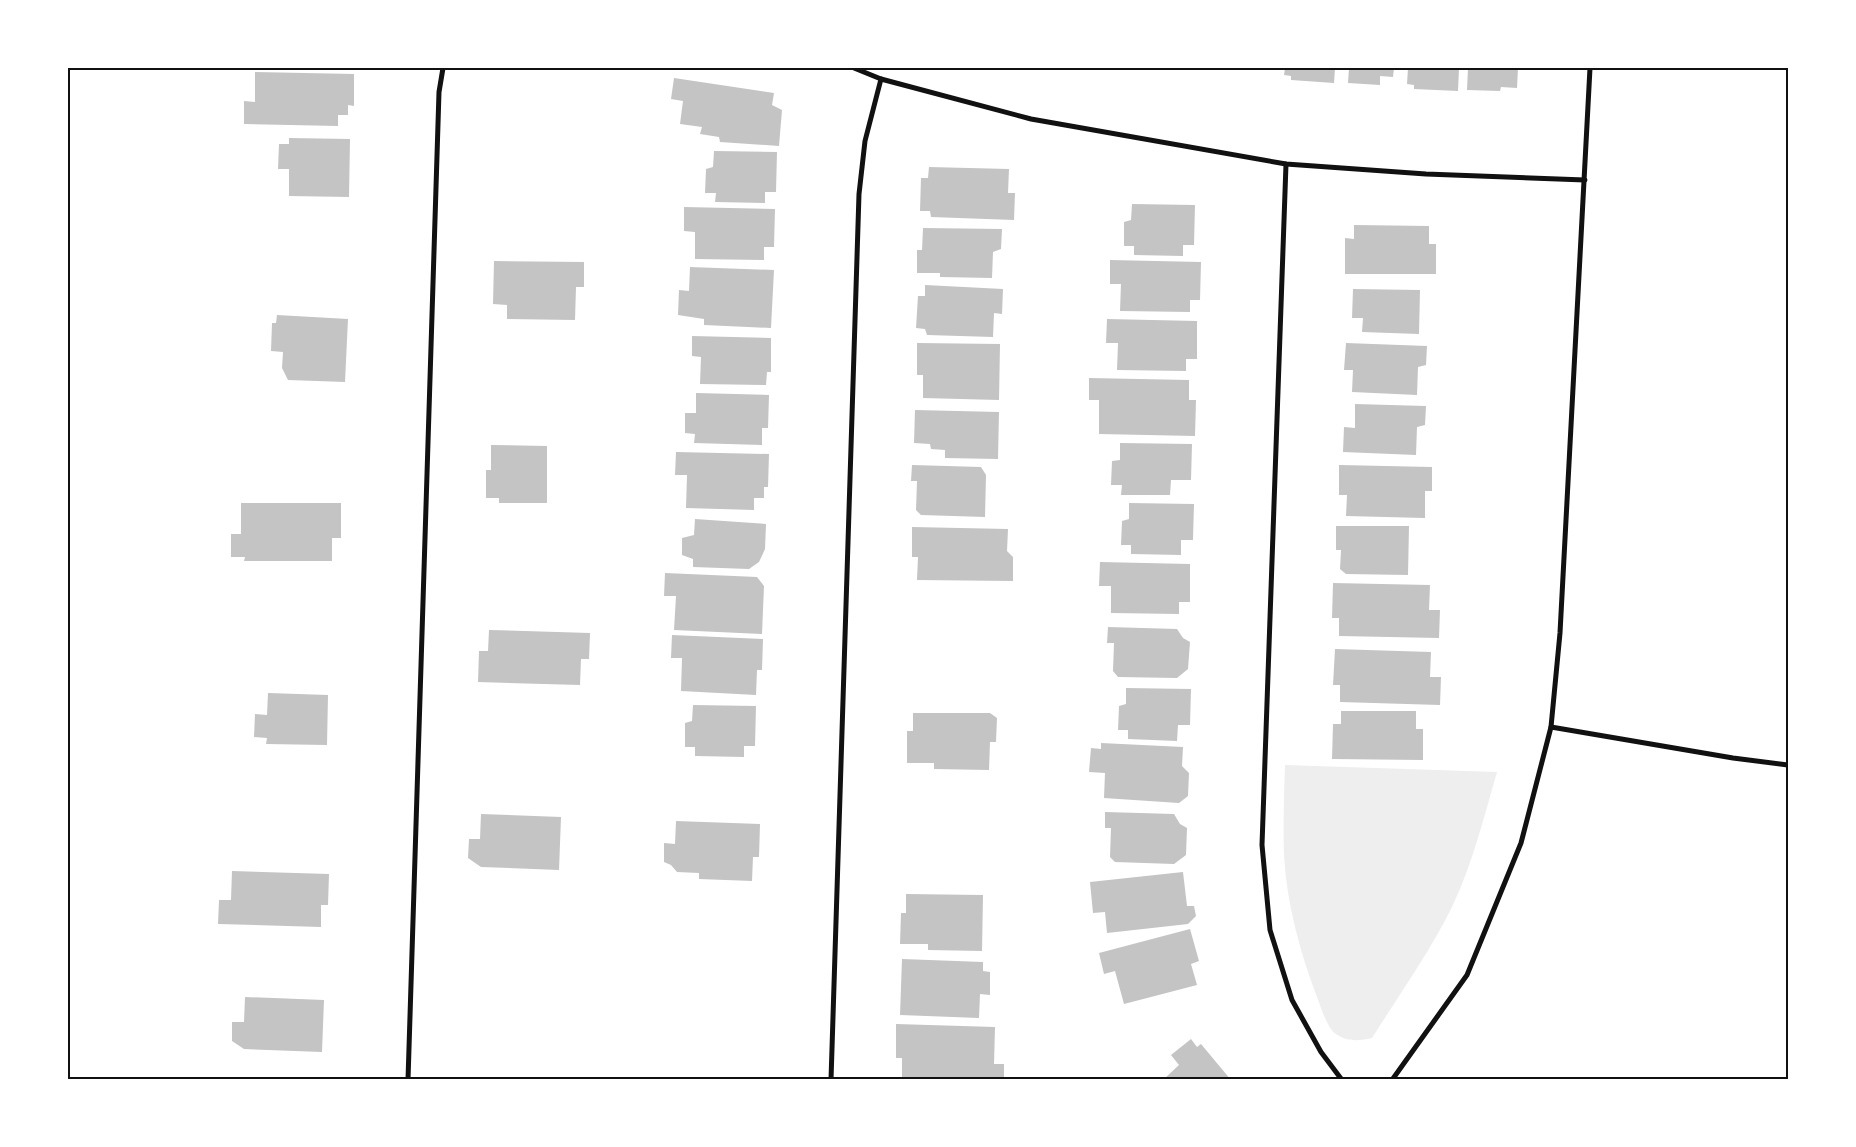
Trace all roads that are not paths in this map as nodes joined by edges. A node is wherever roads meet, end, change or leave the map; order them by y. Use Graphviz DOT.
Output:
graph roads {
  1 [pos="443,68"];
  2 [pos="854,68"];
  3 [pos="1590,68"];
  4 [pos="881,79"];
  5 [pos="1286,164"];
  6 [pos="1585,180"];
  7 [pos="1551,727"];
  8 [pos="1788,765"];
  9 [pos="408,1080"];
  10 [pos="831,1080"];
  11 [pos="1342,1080"];
  12 [pos="1392,1080"];
  1 -- 9 [label="street"];
  2 -- 4 [label="street"];
  3 -- 6 [label="street"];
  4 -- 5 [label="street"];
  4 -- 10 [label="street"];
  5 -- 6 [label="street"];
  5 -- 11 [label="street"];
  6 -- 7 [label="street"];
  7 -- 8 [label="street"];
  7 -- 12 [label="street"];
}
